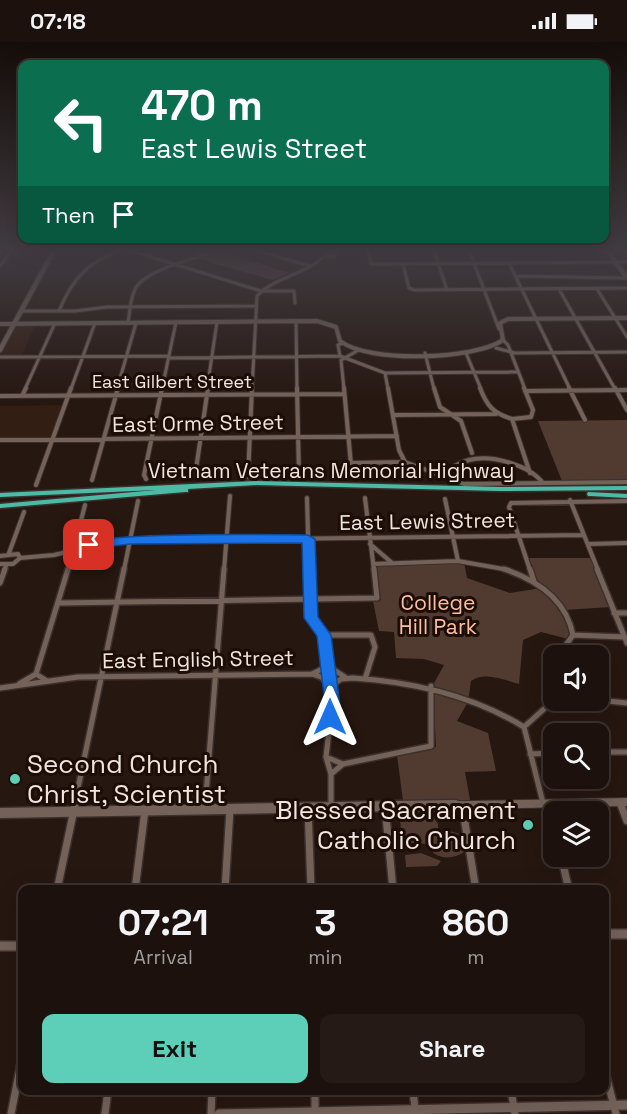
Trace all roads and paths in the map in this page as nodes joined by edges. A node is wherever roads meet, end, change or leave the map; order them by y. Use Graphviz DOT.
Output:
graph roads {
  1 [pos="26,300"];
  2 [pos="65,300"];
  3 [pos="133,300"];
  4 [pos="258,300"];
  5 [pos="489,300"];
  6 [pos="527,300"];
  7 [pos="565,300"];
  8 [pos="604,300"];
  9 [pos="256,306"];
  10 [pos="133,307"];
  11 [pos="20,311"];
  12 [pos="59,311"];
  13 [pos="495,318"];
  14 [pos="536,318"];
  15 [pos="576,318"];
  16 [pos="615,318"];
  17 [pos="627,318"];
  18 [pos="518,319"];
  19 [pos="256,321"];
  20 [pos="296,321"];
  21 [pos="502,321"];
  22 [pos="176,322"];
  23 [pos="217,322"];
  24 [pos="14,323"];
  25 [pos="55,323"];
  26 [pos="95,323"];
  27 [pos="128,323"];
  28 [pos="136,323"];
  29 [pos="0,324"];
  30 [pos="499,329"];
  31 [pos="627,337"];
  32 [pos="503,340"];
  33 [pos="343,343"];
  34 [pos="496,348"];
  35 [pos="0,350"];
  36 [pos="357,351"];
  37 [pos="510,352"];
  38 [pos="595,352"];
  39 [pos="627,352"];
  40 [pos="425,353"];
  41 [pos="466,353"];
  42 [pos="552,353"];
  43 [pos="126,356"];
  44 [pos="0,357"];
  45 [pos="40,357"];
  46 [pos="83,357"];
  47 [pos="169,357"];
  48 [pos="212,357"];
  49 [pos="255,357"];
  50 [pos="297,357"];
  51 [pos="341,357"];
  52 [pos="430,372"];
  53 [pos="518,372"];
  54 [pos="385,373"];
  55 [pos="473,373"];
  56 [pos="570,390"];
  57 [pos="616,390"];
  58 [pos="627,390"];
  59 [pos="525,391"];
  60 [pos="253,394"];
  61 [pos="298,394"];
  62 [pos="344,394"];
  63 [pos="69,395"];
  64 [pos="115,395"];
  65 [pos="161,395"];
  66 [pos="207,395"];
  67 [pos="0,396"];
  68 [pos="22,396"];
  69 [pos="627,410"];
  70 [pos="455,414"];
  71 [pos="496,414"];
  72 [pos="394,415"];
  73 [pos="512,419"];
  74 [pos="585,420"];
  75 [pos="397,436"];
  76 [pos="299,437"];
  77 [pos="348,437"];
  78 [pos="201,438"];
  79 [pos="250,438"];
  80 [pos="53,439"];
  81 [pos="103,439"];
  82 [pos="152,439"];
  83 [pos="2,440"];
  84 [pos="0,446"];
  85 [pos="472,453"];
  86 [pos="482,458"];
  87 [pos="469,459"];
  88 [pos="405,462"];
  89 [pos="351,463"];
  90 [pos="530,472"];
  91 [pos="439,475"];
  92 [pos="299,476"];
  93 [pos="352,476"];
  94 [pos="248,477"];
  95 [pos="146,479"];
  96 [pos="92,480"];
  97 [pos="627,482"];
  98 [pos="543,483"];
  99 [pos="194,484"];
  100 [pos="36,485"];
  101 [pos="627,488"];
  102 [pos="0,490"];
  103 [pos="0,495"];
  104 [pos="230,496"];
  105 [pos="307,498"];
  106 [pos="365,498"];
  107 [pos="626,498"];
  108 [pos="445,499"];
  109 [pos="0,500"];
  110 [pos="570,500"];
  111 [pos="138,501"];
  112 [pos="85,505"];
  113 [pos="0,506"];
  114 [pos="627,508"];
  115 [pos="24,512"];
  116 [pos="584,535"];
  117 [pos="519,536"];
  118 [pos="453,537"];
  119 [pos="368,538"];
  120 [pos="308,539"];
  121 [pos="227,540"];
  122 [pos="130,541"];
  123 [pos="627,543"];
  124 [pos="370,544"];
  125 [pos="588,544"];
  126 [pos="73,550"];
  127 [pos="9,553"];
  128 [pos="61,554"];
  129 [pos="0,556"];
  130 [pos="20,558"];
  131 [pos="71,558"];
  132 [pos="458,561"];
  133 [pos="392,563"];
  134 [pos="0,564"];
  135 [pos="373,564"];
  136 [pos="6,566"];
  137 [pos="534,582"];
  138 [pos="0,583"];
  139 [pos="310,600"];
  140 [pos="222,601"];
  141 [pos="59,603"];
  142 [pos="118,603"];
  143 [pos="627,612"];
  144 [pos="614,613"];
  145 [pos="324,635"];
  146 [pos="573,636"];
  147 [pos="624,637"];
  148 [pos="627,643"];
  149 [pos="566,645"];
  150 [pos="328,666"];
  151 [pos="36,674"];
  152 [pos="312,674"];
  153 [pos="216,675"];
  154 [pos="103,676"];
  155 [pos="345,677"];
  156 [pos="365,679"];
  157 [pos="47,681"];
  158 [pos="330,686"];
  159 [pos="431,686"];
  160 [pos="11,687"];
  161 [pos="0,688"];
  162 [pos="609,701"];
  163 [pos="627,703"];
  164 [pos="543,710"];
  165 [pos="524,727"];
  166 [pos="609,752"];
  167 [pos="627,752"];
  168 [pos="543,753"];
  169 [pos="530,754"];
  170 [pos="326,757"];
  171 [pos="343,764"];
  172 [pos="331,774"];
  173 [pos="544,801"];
  174 [pos="609,802"];
  175 [pos="624,802"];
  176 [pos="543,803"];
  177 [pos="462,804"];
  178 [pos="385,806"];
  179 [pos="308,807"];
  180 [pos="331,807"];
  181 [pos="205,809"];
  182 [pos="230,809"];
  183 [pos="145,810"];
  184 [pos="74,812"];
  185 [pos="0,813"];
  186 [pos="627,822"];
  187 [pos="564,867"];
  188 [pos="58,885"];
  189 [pos="136,885"];
  190 [pos="225,885"];
  191 [pos="311,885"];
  192 [pos="393,885"];
  193 [pos="475,885"];
  194 [pos="568,885"];
  195 [pos="609,934"];
  196 [pos="627,934"];
  197 [pos="0,946"];
  198 [pos="18,946"];
  199 [pos="18,1078"];
  200 [pos="609,1086"];
  201 [pos="107,1095"];
  202 [pos="212,1095"];
  203 [pos="315,1095"];
  204 [pos="413,1095"];
  205 [pos="512,1095"];
  206 [pos="627,1104"];
  207 [pos="615,1109"];
  208 [pos="514,1110"];
  209 [pos="415,1112"];
  210 [pos="315,1113"];
  211 [pos="11,1114"];
  212 [pos="105,1114"];
  213 [pos="211,1114"];
  214 [pos="219,1114"];
  1 -- 11 [label="main road"];
  2 -- 12 [label="street"];
  3 -- 10 [label="street"];
  4 -- 9 [label="street"];
  5 -- 13 [label="street"];
  6 -- 14 [label="street"];
  7 -- 15 [label="street"];
  8 -- 16 [label="street"];
  9 -- 10 [label="street"];
  9 -- 19 [label="street"];
  10 -- 12 [label="street"];
  10 -- 27 [label="street"];
  11 -- 12 [label="street"];
  11 -- 24 [label="main road"];
  13 -- 18 [label="street"];
  13 -- 21 [label="street"];
  13 -- 30 [label="street"];
  14 -- 15 [label="street"];
  14 -- 18 [label="street"];
  14 -- 42 [label="street"];
  15 -- 16 [label="street"];
  15 -- 38 [label="street"];
  16 -- 17 [label="street"];
  16 -- 31 [label="street"];
  18 -- 21 [label="street"];
  19 -- 20 [label="street"];
  19 -- 23 [label="street"];
  19 -- 49 [label="street"];
  20 -- 33 [label="street"];
  20 -- 50 [label="street"];
  21 -- 30 [label="street"];
  22 -- 23 [label="street"];
  22 -- 28 [label="street"];
  22 -- 47 [label="street"];
  23 -- 48 [label="street"];
  24 -- 25 [label="street"];
  24 -- 29 [label="street"];
  24 -- 35 [label="main road"];
  25 -- 26 [label="street"];
  25 -- 45 [label="street"];
  26 -- 27 [label="street"];
  26 -- 46 [label="street"];
  27 -- 28 [label="street"];
  28 -- 43 [label="street"];
  30 -- 32 [label="street"];
  32 -- 34 [label="street"];
  32 -- 37 [label="street"];
  33 -- 36 [label="street"];
  33 -- 51 [label="street"];
  34 -- 37 [label="street"];
  34 -- 41 [label="street"];
  36 -- 40 [label="street"];
  36 -- 51 [label="street"];
  37 -- 42 [label="street"];
  37 -- 53 [label="street"];
  38 -- 39 [label="street"];
  38 -- 42 [label="street"];
  38 -- 57 [label="street"];
  40 -- 41 [label="street"];
  40 -- 52 [label="street"];
  41 -- 55 [label="street"];
  42 -- 56 [label="street"];
  43 -- 46 [label="street"];
  43 -- 47 [label="street"];
  43 -- 64 [label="street"];
  44 -- 45 [label="street"];
  45 -- 46 [label="street"];
  45 -- 68 [label="street"];
  46 -- 63 [label="street"];
  47 -- 48 [label="street"];
  47 -- 65 [label="street"];
  48 -- 49 [label="street"];
  48 -- 66 [label="street"];
  49 -- 50 [label="street"];
  49 -- 60 [label="street"];
  50 -- 51 [label="street"];
  50 -- 61 [label="street"];
  51 -- 54 [label="street"];
  51 -- 62 [label="street"];
  52 -- 54 [label="street"];
  52 -- 55 [label="street"];
  52 -- 70 [label="street"];
  53 -- 55 [label="street"];
  53 -- 59 [label="street"];
  54 -- 72 [label="street"];
  55 -- 71 [label="street"];
  56 -- 57 [label="street"];
  56 -- 59 [label="street"];
  56 -- 74 [label="street"];
  57 -- 58 [label="street"];
  57 -- 69 [label="street"];
  59 -- 73 [label="street"];
  60 -- 61 [label="street, East Gilbert Street"];
  60 -- 66 [label="street, East Gilbert Street"];
  60 -- 79 [label="street"];
  61 -- 62 [label="street, East Gilbert Street"];
  61 -- 76 [label="street"];
  62 -- 77 [label="street"];
  63 -- 64 [label="street, East Gilbert Street"];
  63 -- 68 [label="street, East Gilbert Street"];
  63 -- 80 [label="street"];
  64 -- 65 [label="street, East Gilbert Street"];
  64 -- 81 [label="street"];
  65 -- 66 [label="street, East Gilbert Street"];
  65 -- 82 [label="street"];
  66 -- 78 [label="street"];
  67 -- 68 [label="street, East Gilbert Street"];
  70 -- 71 [label="street"];
  70 -- 72 [label="street"];
  70 -- 85 [label="street"];
  71 -- 73 [label="street"];
  72 -- 75 [label="street"];
  73 -- 90 [label="street"];
  75 -- 77 [label="street, East Orme Street"];
  75 -- 88 [label="street"];
  76 -- 77 [label="street, East Orme Street"];
  76 -- 79 [label="street, East Orme Street"];
  76 -- 92 [label="street"];
  77 -- 89 [label="street"];
  78 -- 79 [label="street, East Orme Street"];
  78 -- 82 [label="street, East Orme Street"];
  78 -- 99 [label="street"];
  79 -- 94 [label="street"];
  80 -- 81 [label="street, East Orme Street"];
  80 -- 83 [label="street, East Orme Street"];
  80 -- 100 [label="street"];
  81 -- 82 [label="street, East Orme Street"];
  81 -- 96 [label="street"];
  82 -- 95 [label="street"];
  83 -- 84 [label="street"];
  85 -- 86 [label="street"];
  85 -- 87 [label="street"];
  86 -- 87 [label="street"];
  86 -- 90 [label="street"];
  87 -- 91 [label="street"];
  88 -- 89 [label="street"];
  88 -- 91 [label="street"];
  89 -- 93 [label="street"];
  90 -- 98 [label="street"];
  91 -- 98 [label="street"];
  97 -- 98 [label="street"];
  99 -- 101 [label="highway, Vietnam Veterans Memorial Highway"];
  99 -- 102 [label="highway"];
  99 -- 103 [label="highway, Vietnam Veterans Memorial Highway"];
  99 -- 107 [label="highway, Vietnam Veterans Memorial Highway"];
  99 -- 109 [label="highway, Vietnam Veterans Memorial Highway"];
  99 -- 113 [label="highway"];
  104 -- 121 [label="street"];
  105 -- 120 [label="street"];
  106 -- 119 [label="street"];
  107 -- 110 [label="street"];
  107 -- 114 [label="street"];
  108 -- 118 [label="street"];
  110 -- 116 [label="street"];
  110 -- 117 [label="street"];
  111 -- 122 [label="street"];
  112 -- 126 [label="street"];
  115 -- 127 [label="street"];
  116 -- 117 [label="street, East Lewis Street"];
  116 -- 125 [label="street"];
  117 -- 118 [label="street, East Lewis Street"];
  117 -- 137 [label="street"];
  118 -- 119 [label="street, East Lewis Street"];
  118 -- 132 [label="street"];
  119 -- 120 [label="street, East Lewis Street"];
  119 -- 124 [label="street"];
  120 -- 121 [label="street, East Lewis Street"];
  120 -- 139 [label="street"];
  121 -- 122 [label="street, East Lewis Street"];
  121 -- 140 [label="street"];
  122 -- 126 [label="street, East Lewis Street"];
  122 -- 142 [label="street"];
  123 -- 125 [label="street"];
  124 -- 133 [label="street"];
  124 -- 135 [label="street"];
  125 -- 144 [label="street"];
  126 -- 128 [label="street, East Lewis Street"];
  126 -- 131 [label="street"];
  127 -- 129 [label="street"];
  127 -- 130 [label="street"];
  128 -- 130 [label="street, East Lewis Street"];
  128 -- 131 [label="street"];
  130 -- 136 [label="street"];
  131 -- 141 [label="street"];
  132 -- 133 [label="street"];
  132 -- 137 [label="street"];
  133 -- 135 [label="street"];
  134 -- 136 [label="street"];
  135 -- 139 [label="street"];
  136 -- 138 [label="street"];
  137 -- 146 [label="street"];
  139 -- 140 [label="street"];
  139 -- 145 [label="street"];
  140 -- 142 [label="street"];
  140 -- 153 [label="street"];
  141 -- 142 [label="street"];
  141 -- 151 [label="street"];
  142 -- 154 [label="street"];
  143 -- 144 [label="street"];
  144 -- 147 [label="street"];
  145 -- 150 [label="street"];
  145 -- 156 [label="street"];
  146 -- 147 [label="street"];
  146 -- 149 [label="street"];
  147 -- 148 [label="street"];
  150 -- 152 [label="street"];
  150 -- 155 [label="street"];
  150 -- 158 [label="street"];
  151 -- 157 [label="street"];
  151 -- 160 [label="street"];
  152 -- 153 [label="street, East English Street"];
  152 -- 158 [label="street, East English Street"];
  153 -- 154 [label="street, East English Street"];
  153 -- 181 [label="street"];
  154 -- 157 [label="street, East English Street"];
  154 -- 184 [label="street"];
  155 -- 156 [label="street"];
  155 -- 158 [label="street"];
  156 -- 159 [label="street"];
  157 -- 160 [label="street, East English Street"];
  158 -- 170 [label="street"];
  159 -- 165 [label="street"];
  159 -- 171 [label="street"];
  160 -- 161 [label="street, East English Street"];
  162 -- 163 [label="street"];
  164 -- 165 [label="street"];
  165 -- 169 [label="street"];
  166 -- 167 [label="street"];
  168 -- 169 [label="street"];
  169 -- 173 [label="street"];
  170 -- 171 [label="street"];
  170 -- 172 [label="street"];
  171 -- 172 [label="street"];
  172 -- 180 [label="street"];
  174 -- 175 [label="main road"];
  175 -- 186 [label="street"];
  176 -- 177 [label="main road"];
  177 -- 178 [label="main road"];
  177 -- 193 [label="street"];
  178 -- 180 [label="main road"];
  178 -- 192 [label="street"];
  179 -- 180 [label="main road"];
  179 -- 182 [label="main road"];
  179 -- 191 [label="street"];
  181 -- 182 [label="main road"];
  181 -- 183 [label="main road"];
  182 -- 190 [label="street"];
  183 -- 184 [label="main road"];
  183 -- 189 [label="street"];
  184 -- 185 [label="main road"];
  184 -- 188 [label="street"];
  187 -- 194 [label="street"];
  195 -- 196 [label="street"];
  197 -- 198 [label="street"];
  199 -- 211 [label="street"];
  200 -- 207 [label="street"];
  201 -- 212 [label="street"];
  202 -- 213 [label="street"];
  203 -- 210 [label="street"];
  204 -- 209 [label="street"];
  205 -- 208 [label="street"];
  206 -- 207 [label="street"];
  207 -- 208 [label="street"];
  208 -- 209 [label="street"];
  209 -- 210 [label="street"];
  210 -- 214 [label="street"];
}
